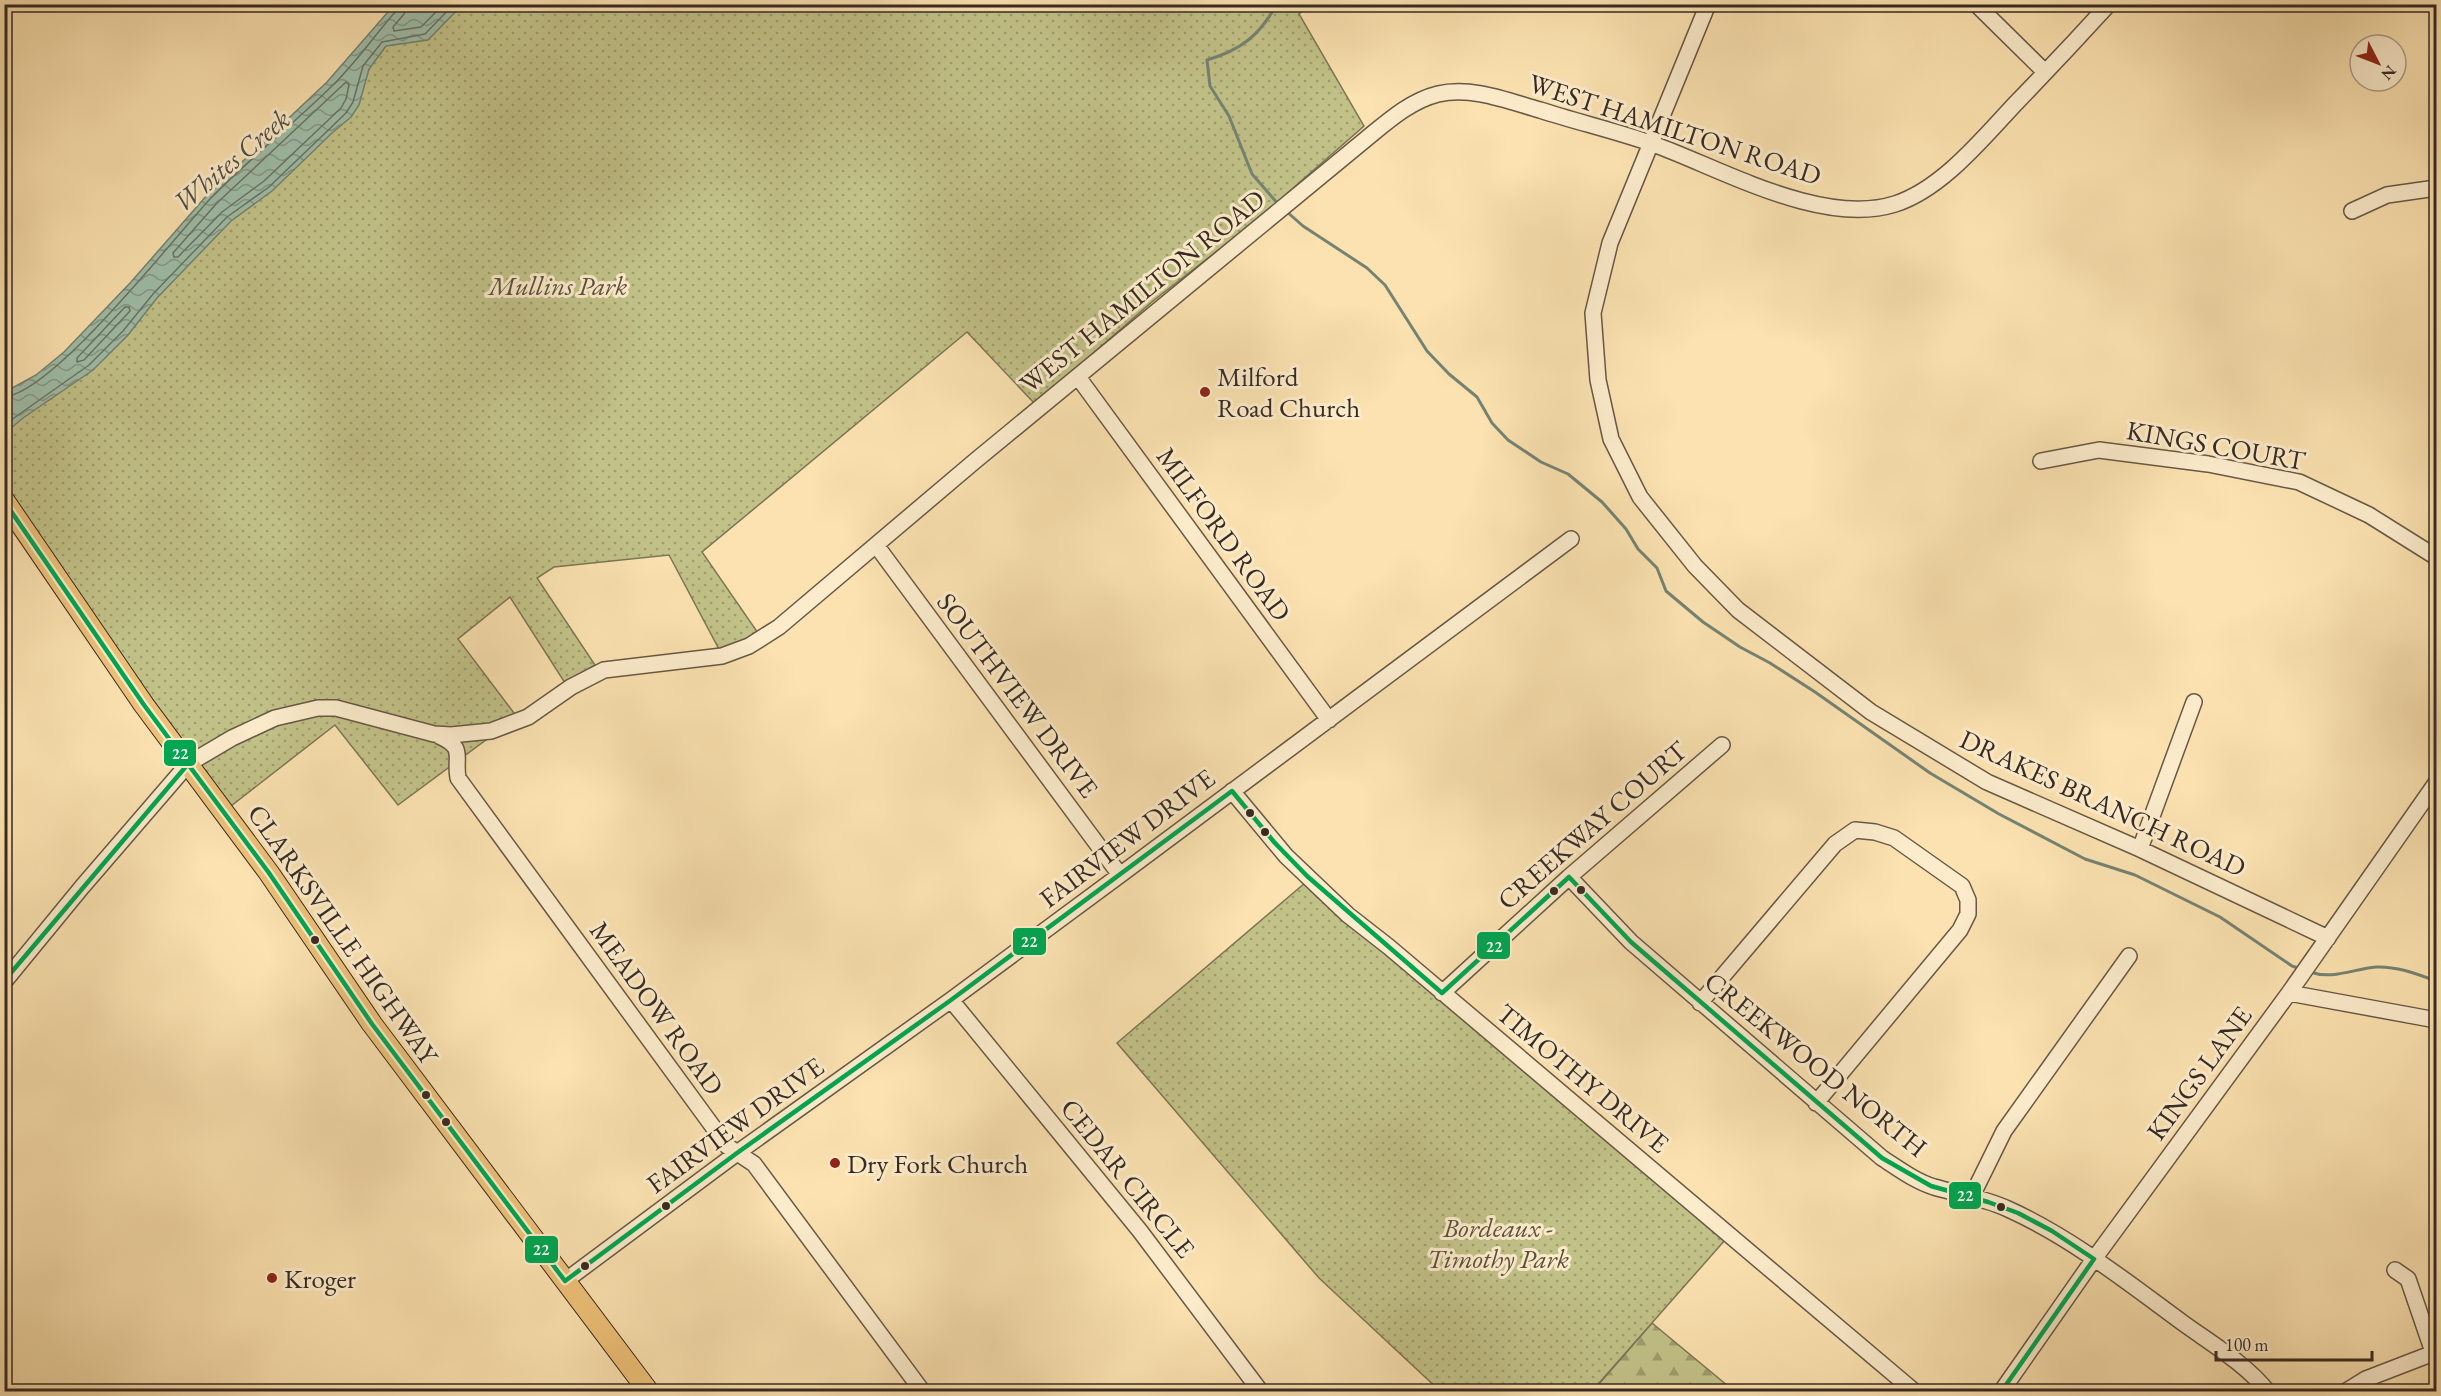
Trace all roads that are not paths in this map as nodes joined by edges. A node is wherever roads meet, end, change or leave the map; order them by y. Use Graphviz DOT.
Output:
graph roads {
  1 [pos="1708,4"];
  2 [pos="1976,4"];
  3 [pos="2109,4"];
  4 [pos="2045,72"];
  5 [pos="1651,144"];
  6 [pos="2436,188"];
  7 [pos="2352,211"];
  8 [pos="1078,377"];
  9 [pos="2041,461"];
  10 [pos="5,500"];
  11 [pos="1571,538"];
  12 [pos="876,545"];
  13 [pos="2436,557"];
  14 [pos="2194,702"];
  15 [pos="1329,720"];
  16 [pos="434,734"];
  17 [pos="1722,745"];
  18 [pos="188,764"];
  19 [pos="2436,783"];
  20 [pos="1232,791"];
  21 [pos="2140,849"];
  22 [pos="1120,876"];
  23 [pos="1569,877"];
  24 [pos="2328,938"];
  25 [pos="2129,956"];
  26 [pos="4,982"];
  27 [pos="1442,993"];
  28 [pos="2289,993"];
  29 [pos="951,1000"];
  30 [pos="1700,1003"];
  31 [pos="2436,1020"];
  32 [pos="1816,1103"];
  33 [pos="736,1154"];
  34 [pos="1972,1196"];
  35 [pos="2094,1259"];
  36 [pos="2395,1270"];
  37 [pos="565,1281"];
  38 [pos="2435,1352"];
  39 [pos="649,1392"];
  40 [pos="923,1392"];
  41 [pos="1261,1392"];
  42 [pos="1915,1392"];
  43 [pos="2001,1392"];
  44 [pos="2268,1392"];
  45 [pos="2345,1392"];
  1 -- 5 [label="street, DRAKES BRANCH ROAD"];
  2 -- 4 [label="street"];
  3 -- 4 [label="street, WEST HAMILTON ROAD"];
  4 -- 5 [label="street, WEST HAMILTON ROAD"];
  5 -- 8 [label="street, WEST HAMILTON ROAD"];
  5 -- 21 [label="street, DRAKES BRANCH ROAD"];
  6 -- 7 [label="street"];
  8 -- 12 [label="street, WEST HAMILTON ROAD"];
  8 -- 15 [label="street, MILFORD ROAD"];
  9 -- 13 [label="street, KINGS COURT"];
  10 -- 18 [label="main road, CLARKSVILLE HIGHWAY"];
  11 -- 15 [label="street, FAIRVIEW DRIVE"];
  12 -- 16 [label="street, WEST HAMILTON ROAD"];
  12 -- 22 [label="street, SOUTHVIEW DRIVE"];
  14 -- 21 [label="street"];
  15 -- 20 [label="street, FAIRVIEW DRIVE"];
  16 -- 18 [label="street, WEST HAMILTON ROAD"];
  16 -- 33 [label="street, MEADOW ROAD"];
  17 -- 23 [label="street, CREEKWAY COURT"];
  18 -- 26 [label="street, WEST HAMILTON ROAD"];
  18 -- 37 [label="main road, CLARKSVILLE HIGHWAY"];
  19 -- 24 [label="street, KINGS LANE"];
  20 -- 22 [label="street, FAIRVIEW DRIVE"];
  20 -- 27 [label="street, TIMOTHY DRIVE"];
  21 -- 24 [label="street, DRAKES BRANCH ROAD"];
  22 -- 29 [label="street, FAIRVIEW DRIVE"];
  23 -- 27 [label="street, CREEKWAY COURT"];
  23 -- 30 [label="street, CREEKWOOD NORTH"];
  24 -- 28 [label="street, KINGS LANE"];
  25 -- 34 [label="street"];
  27 -- 42 [label="street, TIMOTHY DRIVE"];
  28 -- 31 [label="street"];
  28 -- 35 [label="street, KINGS LANE"];
  29 -- 33 [label="street, FAIRVIEW DRIVE"];
  29 -- 41 [label="street, CEDAR CIRCLE"];
  30 -- 32 [label="street, CREEKWOOD NORTH"];
  30 -- 32 [label="street"];
  32 -- 34 [label="street, CREEKWOOD NORTH"];
  33 -- 37 [label="street, FAIRVIEW DRIVE"];
  33 -- 40 [label="street, MEADOW ROAD"];
  34 -- 35 [label="street, CREEKWOOD NORTH"];
  35 -- 43 [label="street, KINGS LANE"];
  35 -- 44 [label="street, CREEKWOOD NORTH"];
  36 -- 38 [label="street"];
  37 -- 39 [label="main road, CLARKSVILLE HIGHWAY"];
  38 -- 45 [label="street"];
}
